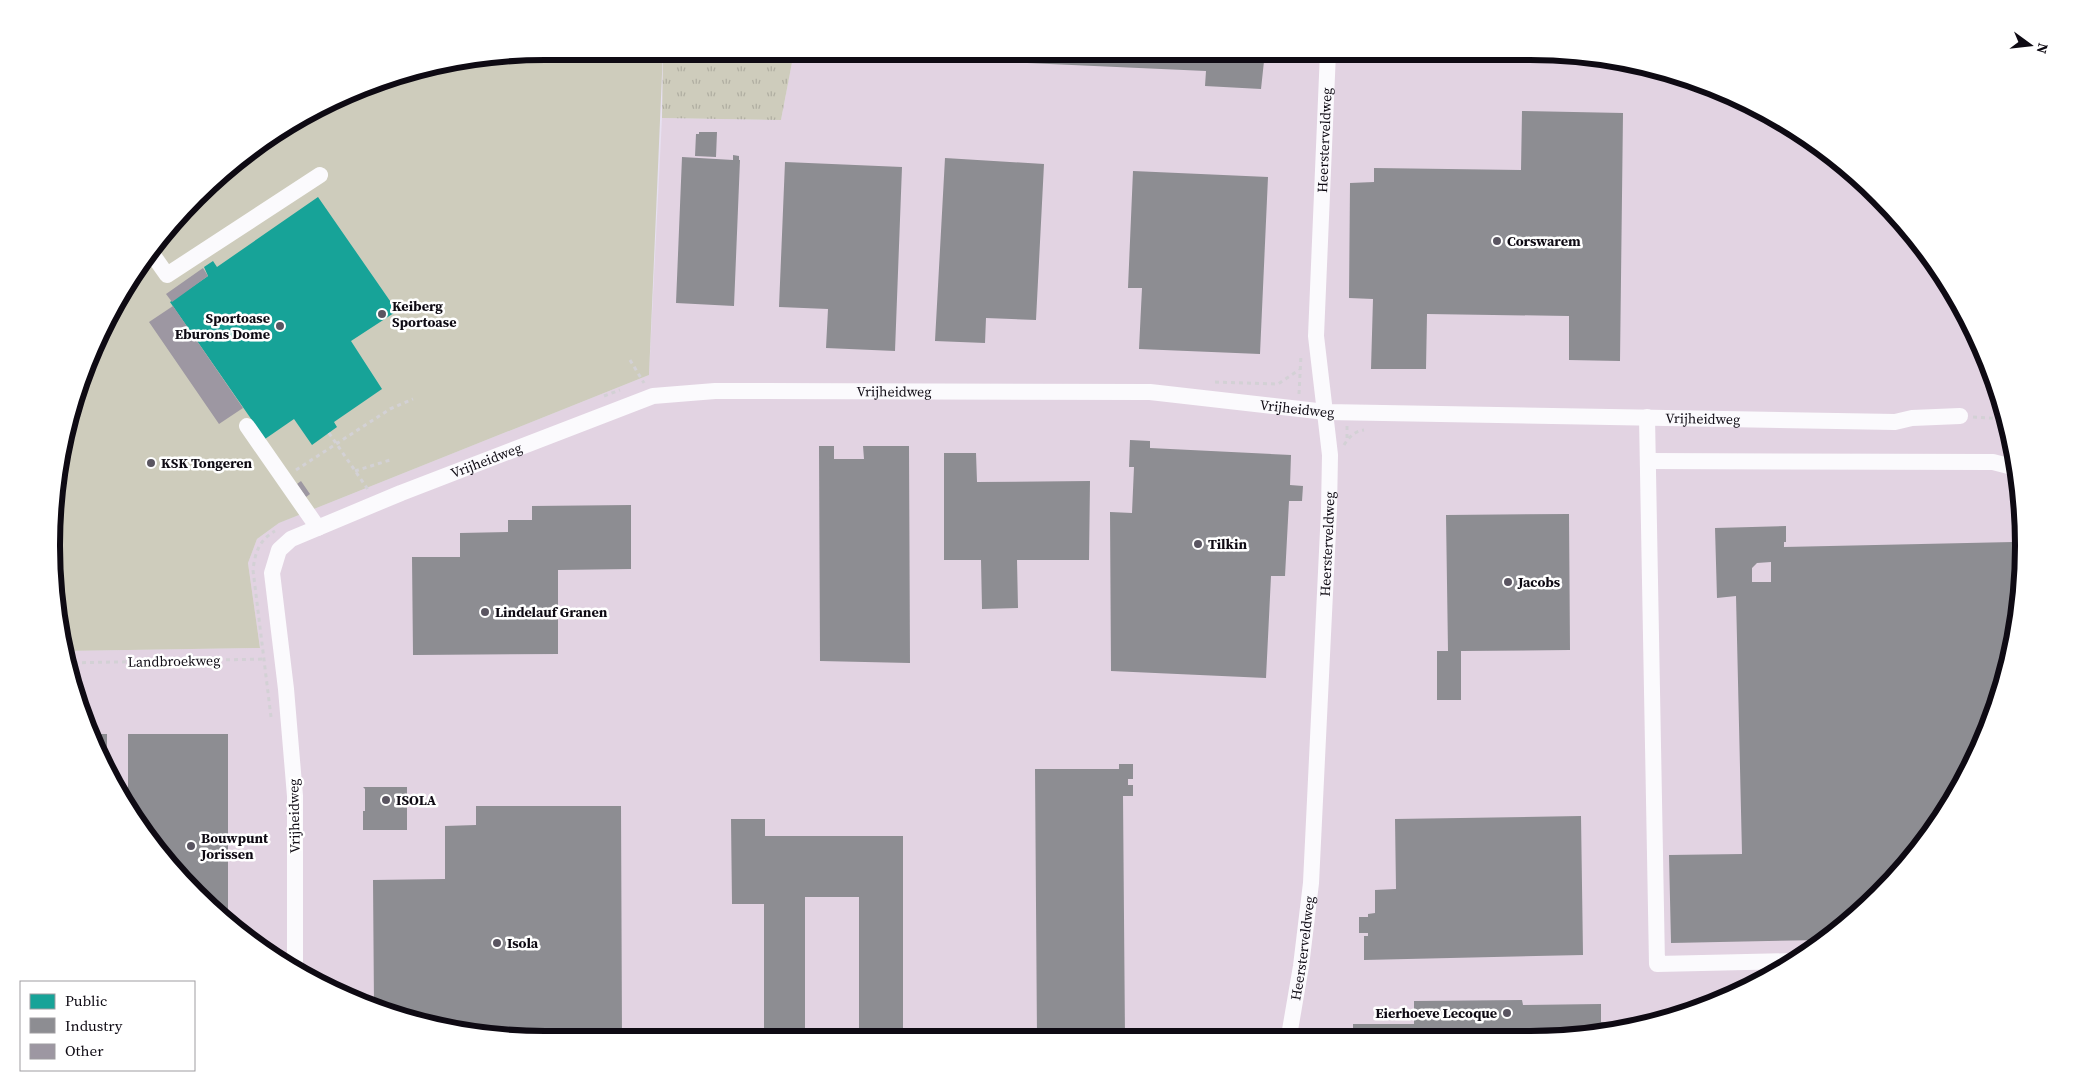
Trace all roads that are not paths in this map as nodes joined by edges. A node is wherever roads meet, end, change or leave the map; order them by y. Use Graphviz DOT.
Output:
graph roads {
  1 [pos="1328,60"];
  2 [pos="320,176"];
  3 [pos="155,258"];
  4 [pos="1326,412"];
  5 [pos="1960,416"];
  6 [pos="1647,418"];
  7 [pos="247,426"];
  8 [pos="1648,461"];
  9 [pos="2008,466"];
  10 [pos="318,528"];
  11 [pos="1781,960"];
  12 [pos="295,961"];
  13 [pos="1289,1031"];
  1 -- 4 [label="street, Heersterveldweg"];
  2 -- 3 [label="street"];
  4 -- 6 [label="street, Vrijheidweg"];
  4 -- 10 [label="street, Vrijheidweg"];
  4 -- 13 [label="street, Heersterveldweg"];
  5 -- 6 [label="street, Vrijheidweg"];
  6 -- 8 [label="street"];
  7 -- 10 [label="street"];
  8 -- 9 [label="street"];
  8 -- 11 [label="street"];
  10 -- 12 [label="street, Vrijheidweg"];
}
